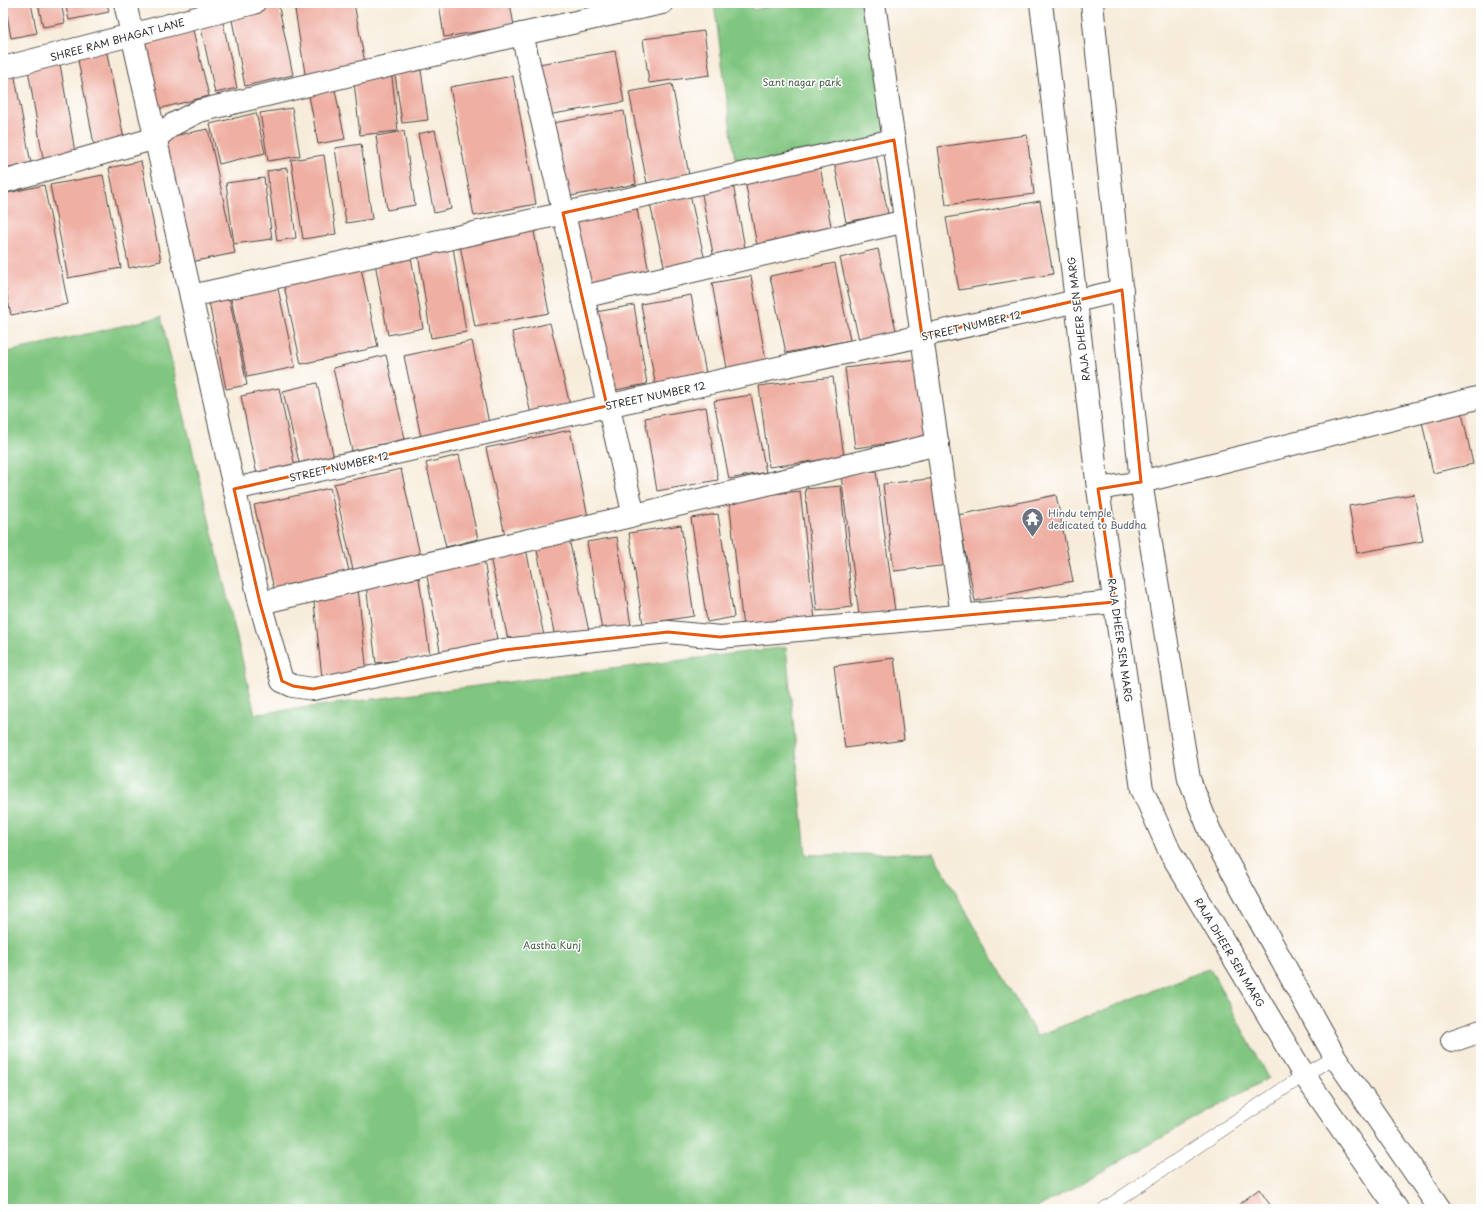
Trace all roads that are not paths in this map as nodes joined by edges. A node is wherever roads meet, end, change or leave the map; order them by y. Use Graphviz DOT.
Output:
graph roads {
  1 [pos="125,3"];
  2 [pos="254,3"];
  3 [pos="662,3"];
  4 [pos="874,3"];
  5 [pos="1041,3"];
  6 [pos="1092,3"];
  7 [pos="585,11"];
  8 [pos="522,34"];
  9 [pos="132,35"];
  10 [pos="3,68"];
  11 [pos="156,138"];
  12 [pos="894,140"];
  13 [pos="3,182"];
  14 [pos="563,213"];
  15 [pos="906,221"];
  16 [pos="1122,290"];
  17 [pos="191,296"];
  18 [pos="582,297"];
  19 [pos="1076,302"];
  20 [pos="922,336"];
  21 [pos="1481,397"];
  22 [pos="607,406"];
  23 [pos="938,444"];
  24 [pos="1140,482"];
  25 [pos="234,489"];
  26 [pos="1098,489"];
  27 [pos="634,516"];
  28 [pos="1115,602"];
  29 [pos="260,603"];
  30 [pos="962,615"];
  31 [pos="1481,1031"];
  32 [pos="1452,1041"];
  33 [pos="1335,1057"];
  34 [pos="1304,1075"];
  35 [pos="1104,1209"];
  36 [pos="1397,1209"];
  37 [pos="1440,1209"];
  1 -- 9 [label="street"];
  2 -- 9 [label="street, SHREE RAM BHAGAT LANE"];
  3 -- 7 [label="street"];
  4 -- 12 [label="street"];
  5 -- 19 [label="street, RAJA DHEER SEN MARG"];
  6 -- 16 [label="street"];
  7 -- 8 [label="street"];
  8 -- 11 [label="street"];
  8 -- 14 [label="street"];
  9 -- 10 [label="street, SHREE RAM BHAGAT LANE"];
  9 -- 11 [label="street"];
  11 -- 13 [label="street"];
  11 -- 17 [label="street"];
  12 -- 14 [label="street"];
  12 -- 15 [label="street"];
  14 -- 17 [label="street"];
  14 -- 18 [label="street"];
  15 -- 18 [label="street"];
  15 -- 20 [label="street"];
  16 -- 19 [label="street, STREET NUMBER 12"];
  16 -- 24 [label="street"];
  17 -- 25 [label="street"];
  18 -- 22 [label="street"];
  19 -- 20 [label="street, STREET NUMBER 12"];
  19 -- 26 [label="street, RAJA DHEER SEN MARG"];
  20 -- 22 [label="street, STREET NUMBER 12"];
  20 -- 23 [label="street"];
  21 -- 24 [label="street"];
  22 -- 25 [label="street, STREET NUMBER 12"];
  22 -- 27 [label="street"];
  23 -- 27 [label="street"];
  23 -- 30 [label="street"];
  24 -- 26 [label="street"];
  24 -- 33 [label="street"];
  25 -- 29 [label="street"];
  26 -- 28 [label="street, RAJA DHEER SEN MARG"];
  27 -- 29 [label="street"];
  28 -- 30 [label="street"];
  28 -- 34 [label="street, RAJA DHEER SEN MARG"];
  29 -- 30 [label="street"];
  31 -- 32 [label="street"];
  33 -- 34 [label="lane"];
  33 -- 37 [label="street"];
  34 -- 35 [label="lane"];
  34 -- 36 [label="street, RAJA DHEER SEN MARG"];
}
